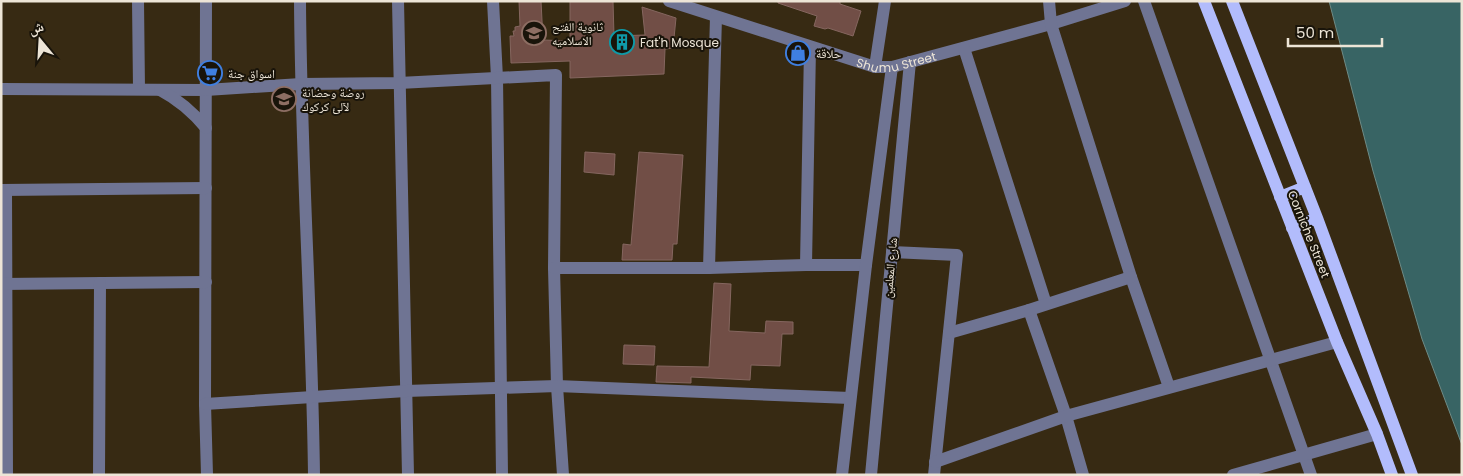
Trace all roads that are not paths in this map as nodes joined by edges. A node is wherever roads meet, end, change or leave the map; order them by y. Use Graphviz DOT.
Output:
graph roads {
  1 [pos="138,1"];
  2 [pos="206,1"];
  3 [pos="300,1"];
  4 [pos="398,1"];
  5 [pos="493,1"];
  6 [pos="669,1"];
  7 [pos="884,1"];
  8 [pos="1049,1"];
  9 [pos="1125,1"];
  10 [pos="1144,1"];
  11 [pos="1204,1"];
  12 [pos="1232,1"];
  13 [pos="716,17"];
  14 [pos="1051,24"];
  15 [pos="810,48"];
  16 [pos="964,48"];
  17 [pos="910,62"];
  18 [pos="892,67"];
  19 [pos="875,68"];
  20 [pos="497,78"];
  21 [pos="399,83"];
  22 [pos="301,84"];
  23 [pos="1,89"];
  24 [pos="139,89"];
  25 [pos="160,90"];
  26 [pos="206,90"];
  27 [pos="206,128"];
  28 [pos="1305,187"];
  29 [pos="206,188"];
  30 [pos="4,190"];
  31 [pos="1280,197"];
  32 [pos="1317,218"];
  33 [pos="1292,228"];
  34 [pos="892,252"];
  35 [pos="806,265"];
  36 [pos="866,265"];
  37 [pos="554,268"];
  38 [pos="708,268"];
  39 [pos="1131,277"];
  40 [pos="206,282"];
  41 [pos="100,283"];
  42 [pos="4,284"];
  43 [pos="1046,304"];
  44 [pos="1029,310"];
  45 [pos="949,333"];
  46 [pos="1337,342"];
  47 [pos="1270,360"];
  48 [pos="557,386"];
  49 [pos="500,388"];
  50 [pos="1169,388"];
  51 [pos="406,391"];
  52 [pos="313,396"];
  53 [pos="850,398"];
  54 [pos="205,404"];
  55 [pos="1066,416"];
  56 [pos="1377,434"];
  57 [pos="1305,454"];
  58 [pos="935,468"];
  59 [pos="7,475"];
  60 [pos="99,475"];
  61 [pos="207,475"];
  62 [pos="314,475"];
  63 [pos="408,475"];
  64 [pos="502,475"];
  65 [pos="563,475"];
  66 [pos="842,475"];
  67 [pos="871,475"];
  68 [pos="1083,475"];
  69 [pos="1233,475"];
  70 [pos="1311,475"];
  71 [pos="1392,475"];
  72 [pos="1412,475"];
  1 -- 24 [label="street"];
  2 -- 26 [label="street"];
  3 -- 22 [label="street"];
  4 -- 21 [label="street"];
  5 -- 20 [label="street"];
  6 -- 13 [label="street, Shumu Street"];
  7 -- 19 [label="street"];
  8 -- 14 [label="street"];
  9 -- 14 [label="street, Shumu Street"];
  10 -- 47 [label="street"];
  11 -- 31 [label="main road, Corniche Street"];
  12 -- 28 [label="main road, Corniche Street"];
  13 -- 15 [label="street, Shumu Street"];
  13 -- 38 [label="street"];
  14 -- 16 [label="street, Shumu Street"];
  14 -- 39 [label="street"];
  15 -- 19 [label="street, Shumu Street"];
  15 -- 35 [label="street"];
  16 -- 17 [label="street, Shumu Street"];
  16 -- 43 [label="street"];
  17 -- 18 [label="street, Shumu Street"];
  17 -- 34 [label="street, شارع المعلمين"];
  18 -- 19 [label="street, Shumu Street"];
  18 -- 36 [label="street, شارع المعلمين"];
  20 -- 21 [label="street"];
  20 -- 37 [label="street"];
  20 -- 49 [label="street"];
  21 -- 22 [label="street"];
  21 -- 51 [label="street"];
  22 -- 26 [label="street"];
  22 -- 52 [label="street"];
  23 -- 24 [label="street"];
  24 -- 25 [label="street"];
  25 -- 26 [label="street"];
  25 -- 27 [label="street"];
  26 -- 27 [label="street"];
  27 -- 29 [label="street"];
  28 -- 31 [label="main road"];
  28 -- 32 [label="main road, Corniche Street"];
  29 -- 30 [label="street"];
  29 -- 40 [label="street"];
  30 -- 42 [label="street"];
  31 -- 33 [label="main road, Corniche Street"];
  32 -- 33 [label="main road"];
  32 -- 72 [label="main road, Corniche Street"];
  33 -- 46 [label="main road, Corniche Street"];
  34 -- 45 [label="street"];
  34 -- 67 [label="street, شارع المعلمين"];
  35 -- 36 [label="street"];
  35 -- 38 [label="street"];
  36 -- 53 [label="street, شارع المعلمين"];
  37 -- 38 [label="street"];
  37 -- 48 [label="street"];
  39 -- 43 [label="street"];
  39 -- 50 [label="street"];
  40 -- 41 [label="street"];
  40 -- 54 [label="street"];
  41 -- 42 [label="street"];
  41 -- 60 [label="street"];
  42 -- 59 [label="street"];
  43 -- 44 [label="street"];
  44 -- 45 [label="street"];
  44 -- 55 [label="street"];
  45 -- 58 [label="street"];
  46 -- 47 [label="street"];
  46 -- 56 [label="main road, Corniche Street"];
  47 -- 50 [label="street"];
  47 -- 57 [label="street"];
  48 -- 49 [label="street"];
  48 -- 53 [label="street"];
  48 -- 65 [label="street"];
  49 -- 51 [label="street"];
  49 -- 64 [label="street"];
  50 -- 55 [label="street"];
  51 -- 52 [label="street"];
  51 -- 63 [label="street"];
  52 -- 54 [label="street"];
  52 -- 62 [label="street"];
  53 -- 66 [label="street, شارع المعلمين"];
  54 -- 61 [label="street"];
  55 -- 58 [label="street"];
  55 -- 68 [label="street"];
  56 -- 57 [label="street"];
  56 -- 71 [label="main road, Corniche Street"];
  57 -- 69 [label="street"];
  57 -- 70 [label="street"];
}
